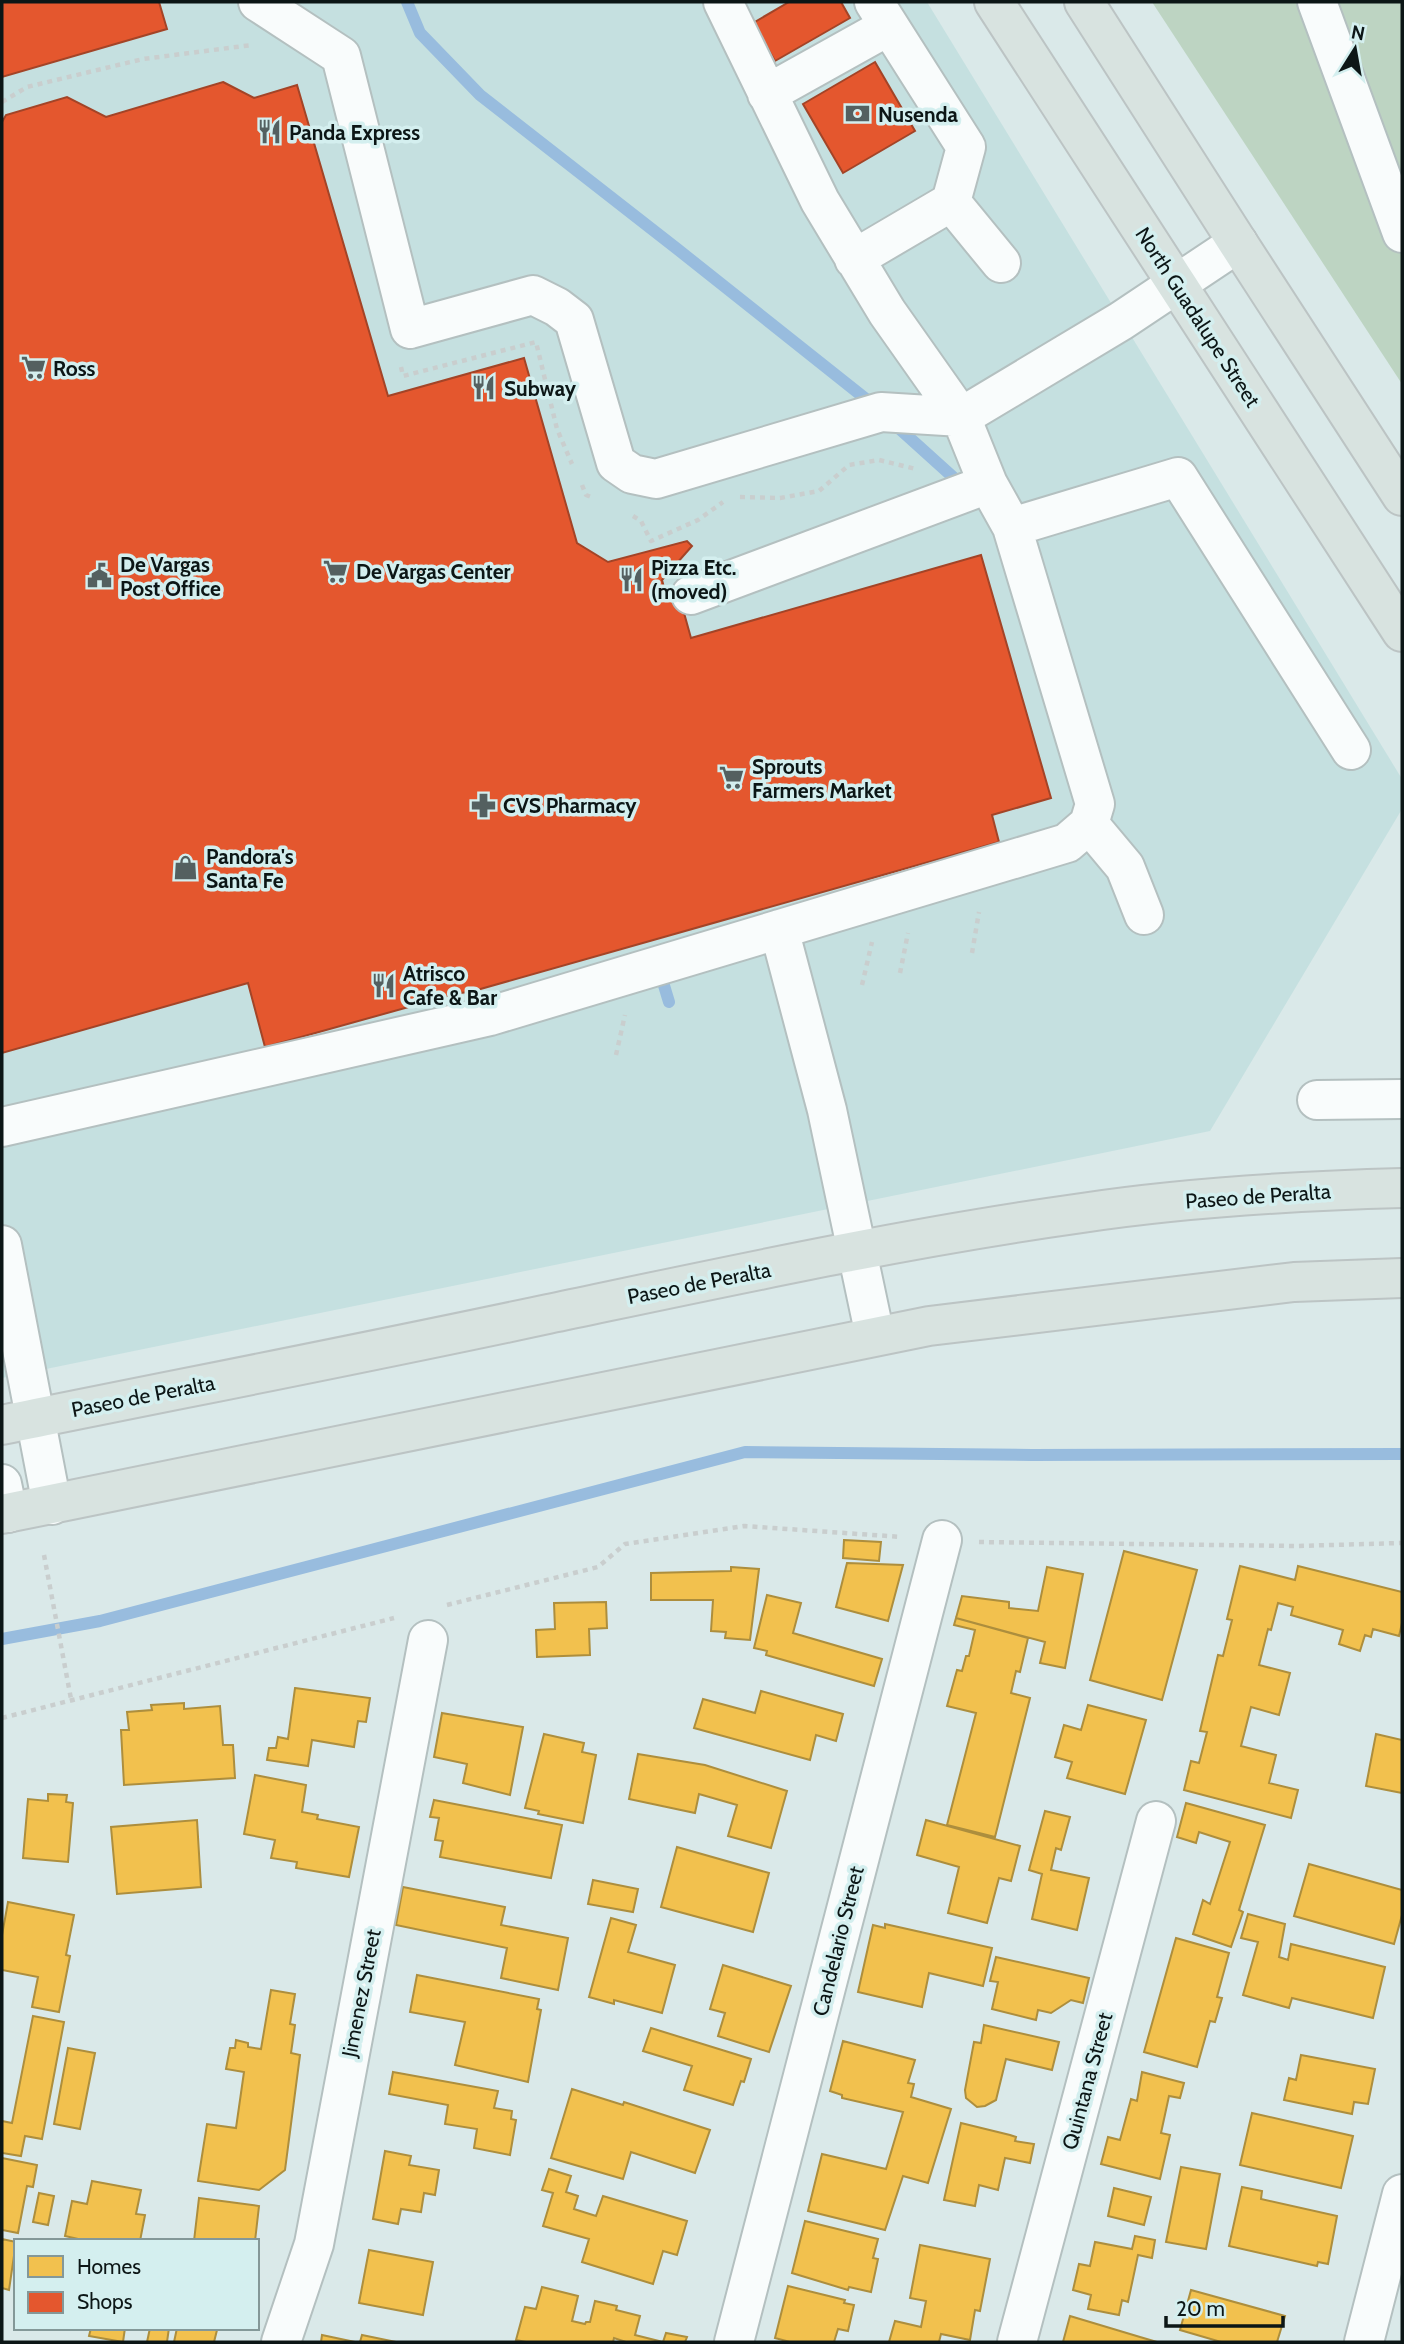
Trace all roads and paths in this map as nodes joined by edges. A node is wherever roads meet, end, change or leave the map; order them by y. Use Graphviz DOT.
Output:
graph roads {
  1 [pos="258,2"];
  2 [pos="723,2"];
  3 [pos="994,2"];
  4 [pos="1084,2"];
  5 [pos="1317,2"];
  6 [pos="881,14"];
  7 [pos="257,44"];
  8 [pos="768,94"];
  9 [pos="2,102"];
  10 [pos="951,202"];
  11 [pos="1402,233"];
  12 [pos="1238,243"];
  13 [pos="854,259"];
  14 [pos="1001,263"];
  15 [pos="1177,284"];
  16 [pos="961,417"];
  17 [pos="988,484"];
  18 [pos="1402,496"];
  19 [pos="1012,527"];
  20 [pos="691,595"];
  21 [pos="1402,632"];
  22 [pos="1351,750"];
  23 [pos="1088,824"];
  24 [pos="979,912"];
  25 [pos="1144,915"];
  26 [pos="779,929"];
  27 [pos="908,933"];
  28 [pos="872,942"];
  29 [pos="972,953"];
  30 [pos="900,973"];
  31 [pos="862,985"];
  32 [pos="625,1014"];
  33 [pos="616,1055"];
  34 [pos="1402,1099"];
  35 [pos="1317,1100"];
  36 [pos="2,1127"];
  37 [pos="1402,1188"];
  38 [pos="2,1245"];
  39 [pos="857,1252"];
  40 [pos="1402,1278"];
  41 [pos="875,1336"];
  42 [pos="18,1421"];
  43 [pos="4,1504"];
  44 [pos="52,1504"];
  45 [pos="942,1540"];
  46 [pos="1402,1543"];
  47 [pos="44,1555"];
  48 [pos="445,1605"];
  49 [pos="417,1628"];
  50 [pos="71,1699"];
  51 [pos="2,1718"];
  52 [pos="1156,1821"];
  53 [pos="1402,2194"];
  54 [pos="281,2342"];
  55 [pos="734,2342"];
  56 [pos="1017,2342"];
  57 [pos="1364,2342"];
  1 -- 16 [label="street"];
  2 -- 8 [label="street"];
  3 -- 15 [label="main road, North Guadalupe Street"];
  4 -- 12 [label="main road"];
  5 -- 11 [label="street"];
  6 -- 8 [label="street"];
  6 -- 10 [label="street"];
  7 -- 9 [label="path"];
  8 -- 13 [label="street"];
  10 -- 13 [label="street"];
  10 -- 14 [label="street"];
  12 -- 15 [label="street"];
  12 -- 18 [label="main road"];
  13 -- 16 [label="street"];
  15 -- 16 [label="street"];
  15 -- 21 [label="main road, North Guadalupe Street"];
  16 -- 17 [label="street"];
  17 -- 19 [label="street"];
  17 -- 20 [label="street"];
  19 -- 22 [label="street"];
  19 -- 23 [label="street"];
  23 -- 25 [label="street"];
  23 -- 26 [label="street"];
  24 -- 29 [label="path"];
  26 -- 36 [label="street"];
  26 -- 39 [label="street"];
  27 -- 30 [label="path"];
  28 -- 31 [label="path"];
  32 -- 33 [label="path"];
  34 -- 35 [label="street"];
  37 -- 39 [label="main road, Paseo de Peralta"];
  38 -- 42 [label="street"];
  39 -- 41 [label="street"];
  39 -- 42 [label="main road, Paseo de Peralta"];
  40 -- 41 [label="main road"];
  41 -- 44 [label="main road"];
  42 -- 44 [label="street"];
  43 -- 44 [label="main road"];
  45 -- 46 [label="path"];
  45 -- 48 [label="path"];
  45 -- 55 [label="street, Candelario Street"];
  47 -- 50 [label="path"];
  49 -- 50 [label="path"];
  49 -- 54 [label="street, Jimenez Street"];
  50 -- 51 [label="path"];
  52 -- 56 [label="street, Quintana Street"];
  53 -- 57 [label="street"];
}
